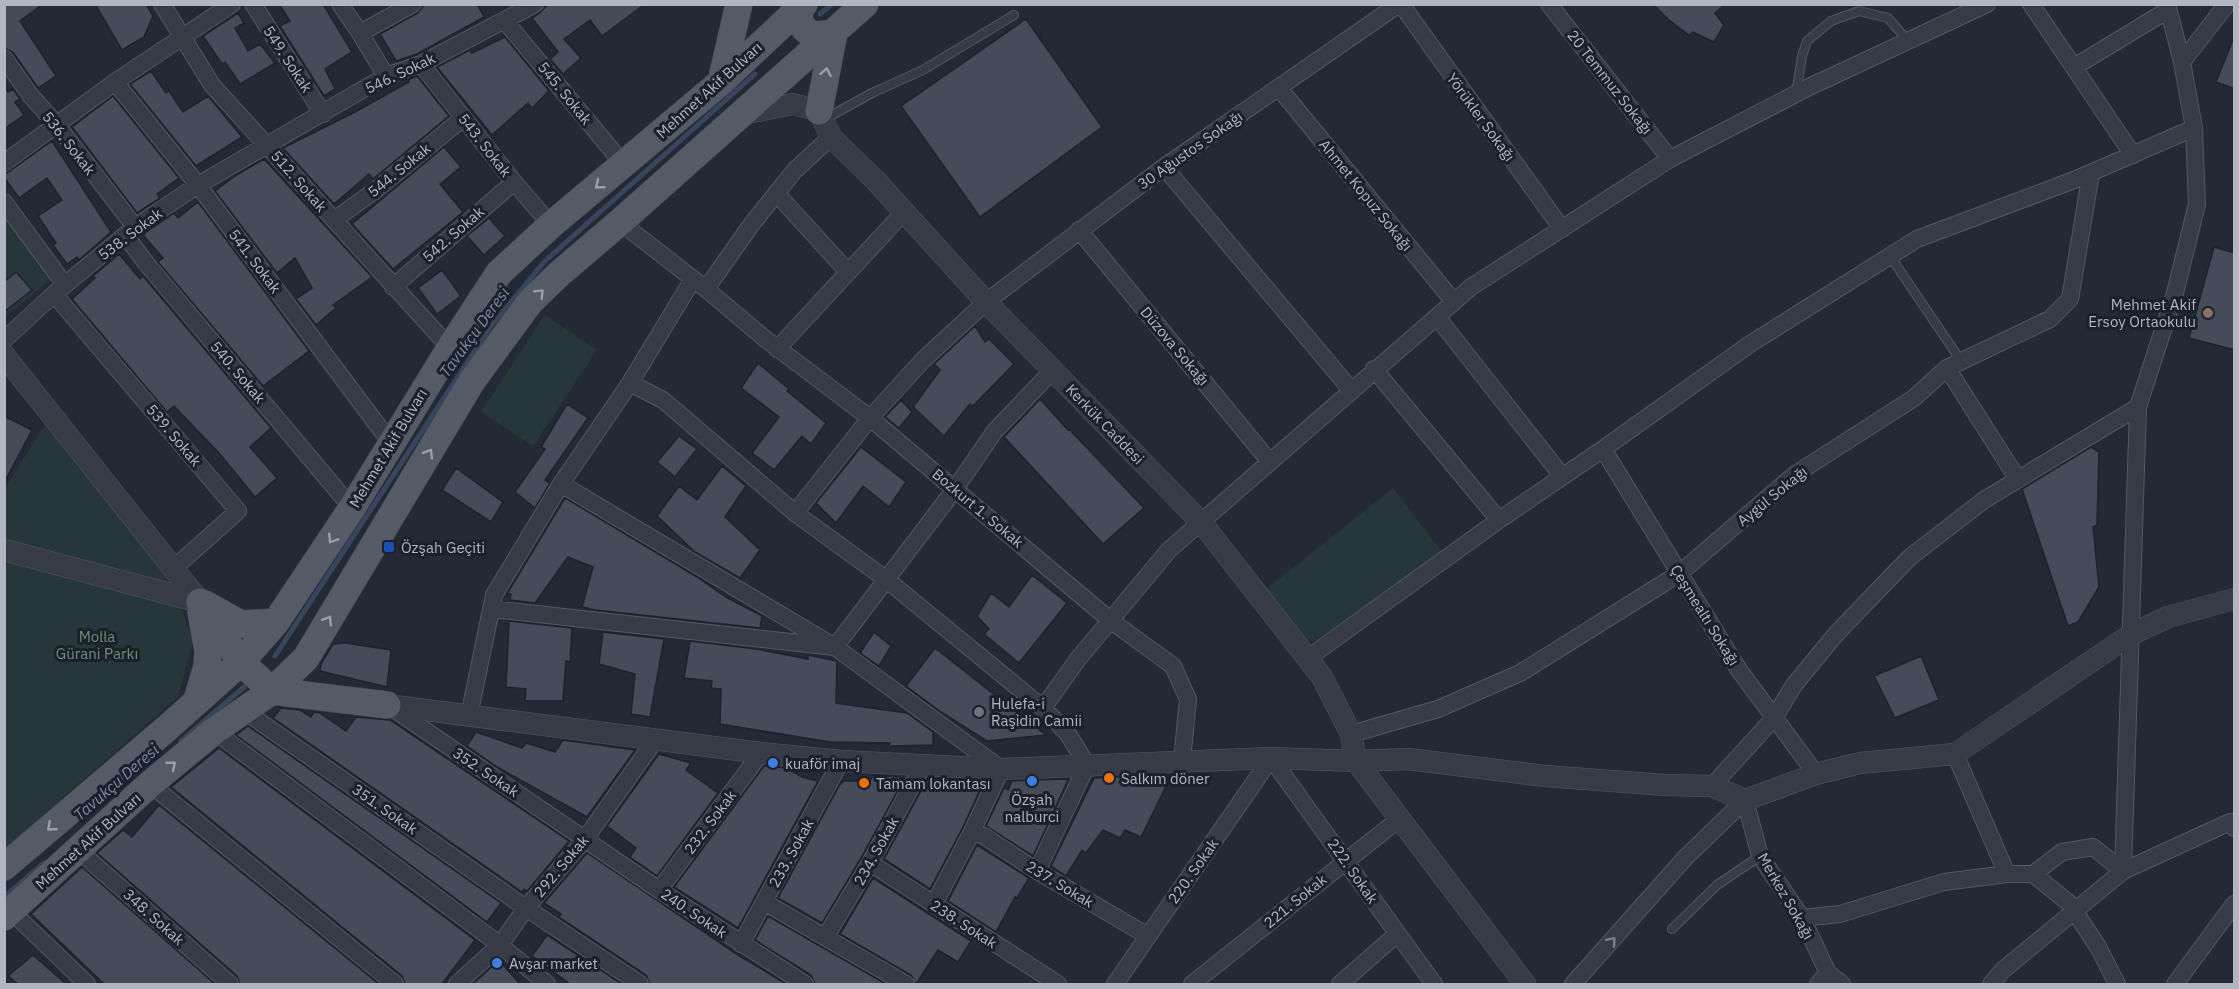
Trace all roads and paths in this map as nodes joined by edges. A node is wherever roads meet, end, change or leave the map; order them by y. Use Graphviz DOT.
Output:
graph roads {
  1 [pos="162,4"];
  2 [pos="232,4"];
  3 [pos="253,4"];
  4 [pos="340,4"];
  5 [pos="414,4"];
  6 [pos="535,4"];
  7 [pos="739,4"];
  8 [pos="865,4"];
  9 [pos="1400,4"];
  10 [pos="1549,4"];
  11 [pos="1987,4"];
  12 [pos="2031,4"];
  13 [pos="2227,4"];
  14 [pos="801,6"];
  15 [pos="2167,7"];
  16 [pos="1014,15"];
  17 [pos="505,21"];
  18 [pos="360,33"];
  19 [pos="834,33"];
  20 [pos="182,36"];
  21 [pos="1908,41"];
  22 [pos="759,45"];
  23 [pos="4,58"];
  24 [pos="2182,62"];
  25 [pos="421,64"];
  26 [pos="2074,67"];
  27 [pos="787,75"];
  28 [pos="386,76"];
  29 [pos="115,82"];
  30 [pos="721,82"];
  31 [pos="1279,88"];
  32 [pos="1796,94"];
  33 [pos="323,114"];
  34 [pos="742,114"];
  35 [pos="463,118"];
  36 [pos="825,123"];
  37 [pos="57,125"];
  38 [pos="2194,128"];
  39 [pos="267,144"];
  40 [pos="2133,154"];
  41 [pos="1671,159"];
  42 [pos="4,163"];
  43 [pos="624,165"];
  44 [pos="1164,167"];
  45 [pos="2091,173"];
  46 [pos="514,182"];
  47 [pos="198,185"];
  48 [pos="776,194"];
  49 [pos="4,202"];
  50 [pos="904,212"];
  51 [pos="334,220"];
  52 [pos="620,222"];
  53 [pos="551,225"];
  54 [pos="1562,229"];
  55 [pos="1079,230"];
  56 [pos="130,231"];
  57 [pos="1890,256"];
  58 [pos="848,272"];
  59 [pos="700,284"];
  60 [pos="393,287"];
  61 [pos="60,290"];
  62 [pos="986,302"];
  63 [pos="1454,302"];
  64 [pos="1437,317"];
  65 [pos="4,340"];
  66 [pos="450,348"];
  67 [pos="777,349"];
  68 [pos="4,355"];
  69 [pos="1954,365"];
  70 [pos="1374,369"];
  71 [pos="1053,370"];
  72 [pos="630,382"];
  73 [pos="1352,391"];
  74 [pos="2138,407"];
  75 [pos="870,418"];
  76 [pos="391,443"];
  77 [pos="1603,449"];
  78 [pos="1270,462"];
  79 [pos="1562,476"];
  80 [pos="2017,478"];
  81 [pos="561,484"];
  82 [pos="955,489"];
  83 [pos="352,508"];
  84 [pos="795,513"];
  85 [pos="1499,520"];
  86 [pos="1201,522"];
  87 [pos="4,550"];
  88 [pos="174,568"];
  89 [pos="1680,573"];
  90 [pos="887,580"];
  91 [pos="2235,599"];
  92 [pos="200,602"];
  93 [pos="492,609"];
  94 [pos="1110,620"];
  95 [pos="276,622"];
  96 [pos="2130,635"];
  97 [pos="835,647"];
  98 [pos="306,658"];
  99 [pos="1308,658"];
  100 [pos="241,662"];
  101 [pos="272,691"];
  102 [pos="197,700"];
  103 [pos="387,705"];
  104 [pos="1043,708"];
  105 [pos="243,710"];
  106 [pos="469,716"];
  107 [pos="1774,718"];
  108 [pos="214,731"];
  109 [pos="1351,734"];
  110 [pos="656,739"];
  111 [pos="761,753"];
  112 [pos="1955,754"];
  113 [pos="1271,758"];
  114 [pos="841,761"];
  115 [pos="1356,761"];
  116 [pos="1182,762"];
  117 [pos="923,765"];
  118 [pos="1087,765"];
  119 [pos="1001,769"];
  120 [pos="1816,774"];
  121 [pos="150,784"];
  122 [pos="1712,786"];
  123 [pos="1745,800"];
  124 [pos="1399,819"];
  125 [pos="2235,828"];
  126 [pos="972,832"];
  127 [pos="585,839"];
  128 [pos="78,850"];
  129 [pos="1760,856"];
  130 [pos="1346,860"];
  131 [pos="870,863"];
  132 [pos="4,867"];
  133 [pos="1037,871"];
  134 [pos="2123,871"];
  135 [pos="2007,874"];
  136 [pos="2032,874"];
  137 [pos="659,890"];
  138 [pos="764,902"];
  139 [pos="934,904"];
  140 [pos="2235,904"];
  141 [pos="526,908"];
  142 [pos="2074,911"];
  143 [pos="8,914"];
  144 [pos="1802,918"];
  145 [pos="1672,929"];
  146 [pos="1397,934"];
  147 [pos="826,936"];
  148 [pos="1148,936"];
  149 [pos="741,944"];
  150 [pos="500,945"];
  151 [pos="1823,979"];
  152 [pos="87,984"];
  153 [pos="230,984"];
  154 [pos="395,984"];
  155 [pos="457,984"];
  156 [pos="547,984"];
  157 [pos="640,984"];
  158 [pos="805,984"];
  159 [pos="906,984"];
  160 [pos="1058,984"];
  161 [pos="1115,984"];
  162 [pos="1192,984"];
  163 [pos="1340,984"];
  164 [pos="1434,984"];
  165 [pos="1525,984"];
  166 [pos="1573,984"];
  167 [pos="1842,984"];
  168 [pos="1991,984"];
  169 [pos="2117,984"];
  170 [pos="2175,984"];
  1 -- 20 [label="street, 512. Sokak"];
  2 -- 20 [label="street"];
  3 -- 33 [label="street, 549. Sokak"];
  4 -- 18 [label="street"];
  5 -- 18 [label="street"];
  6 -- 17 [label="street, 546. Sokak"];
  7 -- 30 [label="main road"];
  8 -- 19 [label="main road, Mehmet Akif Bulvarı"];
  9 -- 31 [label="street, 30 Ağustos Sokağı"];
  9 -- 54 [label="street, Yörükler Sokağı"];
  10 -- 41 [label="street, 20 Temmuz Sokağı"];
  11 -- 21 [label="street"];
  12 -- 26 [label="street"];
  13 -- 24 [label="street"];
  14 -- 19 [label="main road"];
  14 -- 22 [label="main road, Mehmet Akif Bulvarı"];
  15 -- 24 [label="street"];
  15 -- 26 [label="street"];
  16 -- 36 [label="lane"];
  17 -- 25 [label="street, 546. Sokak"];
  17 -- 43 [label="street, 545. Sokak"];
  18 -- 28 [label="street"];
  19 -- 27 [label="main road, Mehmet Akif Bulvarı"];
  36 -- 19 [label="main road, one-way"];
  20 -- 29 [label="street"];
  20 -- 39 [label="street, 512. Sokak"];
  21 -- 32 [label="street"];
  21 -- 32 [label="lane"];
  22 -- 27 [label="main road"];
  22 -- 30 [label="main road, Mehmet Akif Bulvarı"];
  23 -- 37 [label="street, 536. Sokak"];
  24 -- 38 [label="street"];
  25 -- 28 [label="street, 546. Sokak"];
  25 -- 35 [label="street, 543. Sokak"];
  26 -- 40 [label="street"];
  27 -- 34 [label="main road, Mehmet Akif Bulvarı"];
  27 -- 36 [label="main road"];
  28 -- 33 [label="street, 546. Sokak"];
  29 -- 37 [label="street"];
  29 -- 47 [label="street, 541. Sokak"];
  30 -- 43 [label="main road, Mehmet Akif Bulvarı"];
  31 -- 44 [label="street, 30 Ağustos Sokağı"];
  31 -- 63 [label="street, Ahmet Kopuz Sokağı"];
  32 -- 41 [label="street"];
  33 -- 39 [label="street, 546. Sokak"];
  34 -- 36 [label="street"];
  34 -- 52 [label="main road, Mehmet Akif Bulvarı"];
  35 -- 46 [label="street, 543. Sokak"];
  35 -- 51 [label="street, 544. Sokak"];
  36 -- 48 [label="street"];
  36 -- 50 [label="street, Kerkük Caddesi"];
  37 -- 42 [label="street"];
  37 -- 56 [label="street, 536. Sokak"];
  38 -- 40 [label="street"];
  38 -- 74 [label="street"];
  39 -- 47 [label="street, 538. Sokak"];
  39 -- 51 [label="street, 512. Sokak"];
  40 -- 45 [label="street"];
  41 -- 54 [label="street"];
  43 -- 53 [label="main road, Mehmet Akif Bulvarı, one-way"];
  44 -- 55 [label="street, 30 Ağustos Sokağı"];
  44 -- 73 [label="street"];
  45 -- 57 [label="street"];
  45 -- 69 [label="street, Aygül Sokağı"];
  46 -- 53 [label="street, 543. Sokak"];
  46 -- 60 [label="street, 542. Sokak"];
  47 -- 56 [label="street, 538. Sokak"];
  47 -- 76 [label="street, 541. Sokak"];
  48 -- 58 [label="street"];
  48 -- 59 [label="street"];
  49 -- 61 [label="street"];
  50 -- 58 [label="street"];
  50 -- 62 [label="street, Kerkük Caddesi"];
  51 -- 60 [label="street, 512. Sokak"];
  52 -- 59 [label="street, Bozkurt 1. Sokak"];
  98 -- 52 [label="main road, Mehmet Akif Bulvarı, one-way"];
  53 -- 66 [label="main road, Mehmet Akif Bulvarı"];
  54 -- 63 [label="street"];
  55 -- 62 [label="street, 30 Ağustos Sokağı"];
  55 -- 78 [label="street, Düzova Sokağı"];
  56 -- 61 [label="street, 538. Sokak"];
  56 -- 83 [label="street, 540. Sokak"];
  57 -- 69 [label="lane"];
  57 -- 77 [label="street"];
  58 -- 67 [label="street"];
  59 -- 67 [label="street, Bozkurt 1. Sokak"];
  59 -- 72 [label="street"];
  60 -- 66 [label="street, 512. Sokak"];
  61 -- 65 [label="street, 538. Sokak"];
  61 -- 88 [label="street, 539. Sokak"];
  62 -- 71 [label="street, Kerkük Caddesi"];
  62 -- 75 [label="street, 30 Ağustos Sokağı"];
  63 -- 64 [label="street"];
  64 -- 70 [label="street"];
  64 -- 79 [label="street"];
  66 -- 76 [label="main road, Mehmet Akif Bulvarı"];
  67 -- 75 [label="street, Bozkurt 1. Sokak"];
  68 -- 88 [label="street"];
  69 -- 80 [label="street"];
  69 -- 89 [label="street, Aygül Sokağı"];
  70 -- 73 [label="street"];
  70 -- 85 [label="street"];
  71 -- 82 [label="street"];
  71 -- 86 [label="street, Kerkük Caddesi"];
  72 -- 81 [label="street"];
  72 -- 84 [label="street"];
  73 -- 78 [label="street"];
  74 -- 80 [label="street"];
  74 -- 96 [label="street"];
  75 -- 82 [label="street, Bozkurt 1. Sokak"];
  75 -- 84 [label="street, 30 Ağustos Sokağı"];
  76 -- 83 [label="main road, Mehmet Akif Bulvarı"];
  77 -- 79 [label="street"];
  77 -- 89 [label="street, Çeşmealtı Sokağı"];
  78 -- 86 [label="street"];
  79 -- 85 [label="street"];
  80 -- 107 [label="street"];
  81 -- 93 [label="street"];
  81 -- 97 [label="street"];
  82 -- 90 [label="street"];
  82 -- 94 [label="street, Bozkurt 1. Sokak"];
  83 -- 95 [label="main road, Mehmet Akif Bulvarı, one-way"];
  84 -- 90 [label="street"];
  85 -- 99 [label="street"];
  86 -- 94 [label="street"];
  86 -- 99 [label="street, Kerkük Caddesi"];
  87 -- 92 [label="street"];
  88 -- 92 [label="street"];
  89 -- 107 [label="street, Çeşmealtı Sokağı"];
  89 -- 109 [label="street, Aygül Sokağı"];
  90 -- 97 [label="street"];
  90 -- 104 [label="street"];
  91 -- 96 [label="street"];
  92 -- 95 [label="main road"];
  92 -- 100 [label="main road"];
  92 -- 102 [label="main road"];
  93 -- 97 [label="street"];
  93 -- 106 [label="street"];
  94 -- 104 [label="street"];
  94 -- 116 [label="street, Bozkurt 1. Sokak"];
  95 -- 100 [label="main road, Mehmet Akif Bulvarı"];
  96 -- 112 [label="street"];
  96 -- 134 [label="street"];
  97 -- 119 [label="street"];
  98 -- 101 [label="main road, Mehmet Akif Bulvarı"];
  98 -- 103 [label="main road"];
  99 -- 109 [label="street, Kerkük Caddesi"];
  100 -- 101 [label="main road"];
  100 -- 102 [label="main road, Mehmet Akif Bulvarı"];
  101 -- 103 [label="main road"];
  101 -- 105 [label="main road, Mehmet Akif Bulvarı"];
  102 -- 132 [label="main road, Mehmet Akif Bulvarı, one-way"];
  103 -- 106 [label="street"];
  103 -- 127 [label="street, 352. Sokak"];
  104 -- 118 [label="street"];
  105 -- 108 [label="main road, Mehmet Akif Bulvarı"];
  105 -- 141 [label="street, 351. Sokak"];
  106 -- 110 [label="street"];
  107 -- 120 [label="street, Çeşmealtı Sokağı"];
  107 -- 122 [label="street"];
  121 -- 108 [label="main road, Mehmet Akif Bulvarı, one-way"];
  108 -- 150 [label="street"];
  109 -- 115 [label="street, Kerkük Caddesi"];
  110 -- 111 [label="street"];
  110 -- 127 [label="street, 292. Sokak"];
  111 -- 114 [label="street"];
  111 -- 137 [label="street, 232. Sokak"];
  112 -- 120 [label="street"];
  112 -- 135 [label="street"];
  113 -- 115 [label="street"];
  113 -- 116 [label="street"];
  113 -- 130 [label="street, 222. Sokak"];
  113 -- 148 [label="street, 220. Sokak"];
  114 -- 117 [label="street"];
  114 -- 138 [label="street, 233. Sokak"];
  115 -- 122 [label="street"];
  115 -- 124 [label="street"];
  116 -- 118 [label="street"];
  117 -- 119 [label="street"];
  117 -- 131 [label="street, 234. Sokak"];
  118 -- 119 [label="street"];
  118 -- 133 [label="street"];
  119 -- 126 [label="street"];
  120 -- 123 [label="street"];
  121 -- 128 [label="main road, Mehmet Akif Bulvarı"];
  121 -- 154 [label="street"];
  122 -- 123 [label="street"];
  123 -- 129 [label="street, Merkez Sokağı"];
  166 -- 123 [label="street, one-way"];
  124 -- 130 [label="street, 221. Sokak"];
  124 -- 165 [label="street"];
  125 -- 134 [label="street"];
  126 -- 133 [label="street, 237. Sokak"];
  126 -- 139 [label="street"];
  127 -- 137 [label="street, 240. Sokak"];
  127 -- 141 [label="street, 292. Sokak"];
  128 -- 143 [label="main road, Mehmet Akif Bulvarı"];
  128 -- 153 [label="street, 348. Sokak"];
  129 -- 144 [label="street, Merkez Sokağı"];
  129 -- 145 [label="lane"];
  130 -- 146 [label="street, 222. Sokak"];
  130 -- 162 [label="street, 221. Sokak"];
  131 -- 139 [label="street, 238. Sokak"];
  131 -- 147 [label="street, 234. Sokak"];
  133 -- 148 [label="street, 237. Sokak"];
  134 -- 136 [label="street"];
  134 -- 142 [label="street"];
  135 -- 136 [label="street"];
  135 -- 144 [label="street"];
  136 -- 142 [label="street"];
  137 -- 149 [label="street, 240. Sokak"];
  138 -- 147 [label="street"];
  138 -- 149 [label="street, 233. Sokak"];
  139 -- 160 [label="street, 238. Sokak"];
  140 -- 170 [label="street"];
  141 -- 150 [label="street, 292. Sokak"];
  141 -- 157 [label="street, 351. Sokak"];
  142 -- 168 [label="street"];
  142 -- 169 [label="street"];
  143 -- 152 [label="street"];
  144 -- 151 [label="street, Merkez Sokağı"];
  146 -- 163 [label="street"];
  146 -- 164 [label="street, 222. Sokak"];
  147 -- 159 [label="street"];
  148 -- 161 [label="street, 220. Sokak"];
  149 -- 158 [label="street, 240. Sokak"];
  150 -- 155 [label="street, 292. Sokak"];
  150 -- 156 [label="street"];
  151 -- 167 [label="street, Merkez Sokağı"];
}
